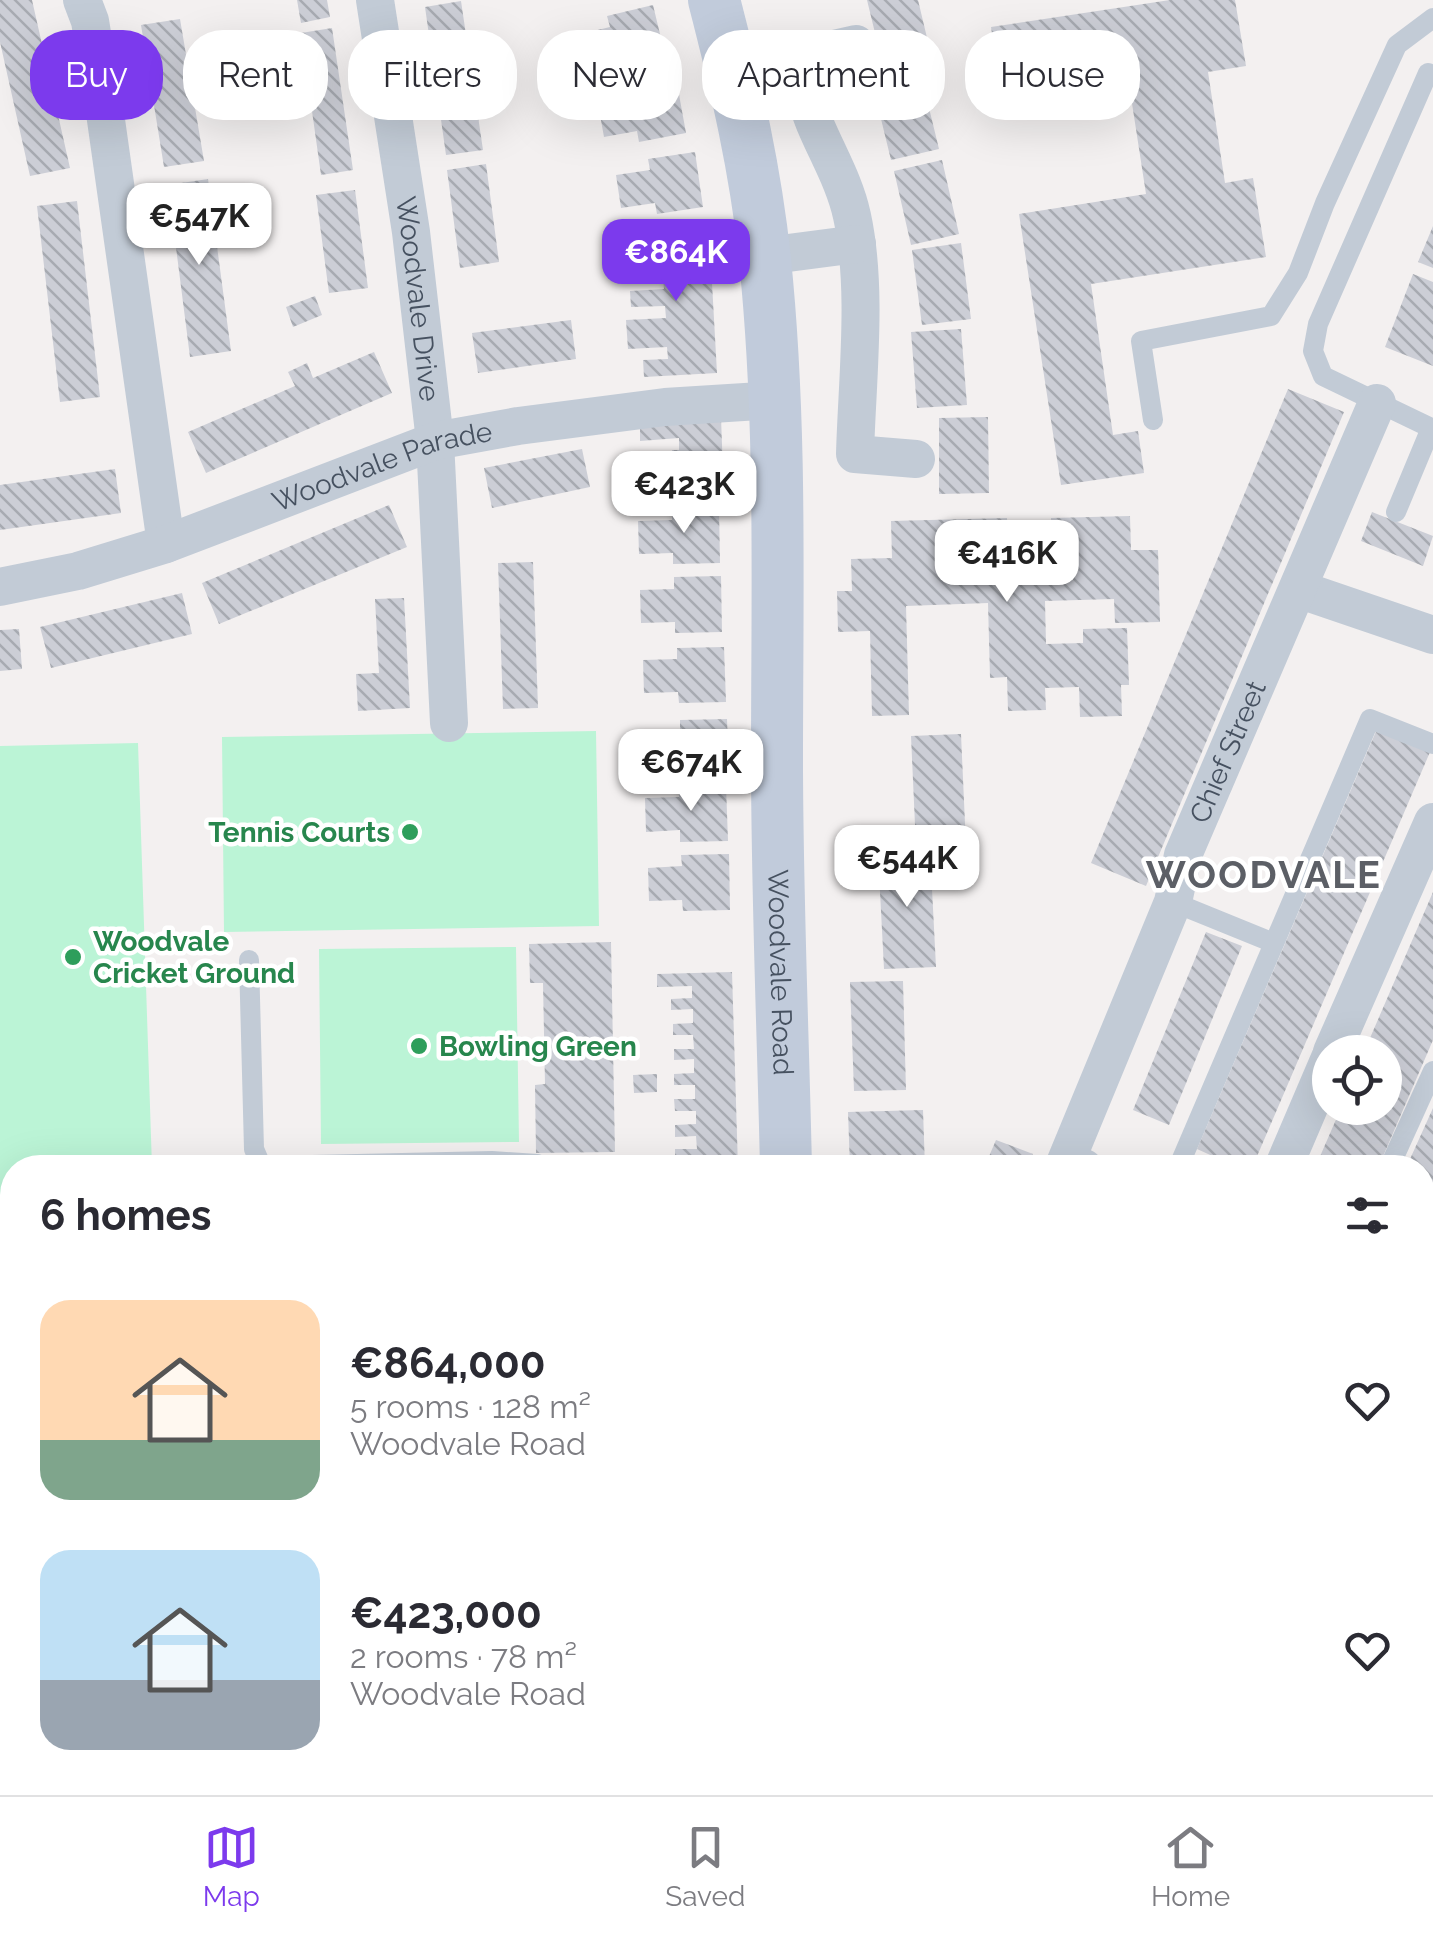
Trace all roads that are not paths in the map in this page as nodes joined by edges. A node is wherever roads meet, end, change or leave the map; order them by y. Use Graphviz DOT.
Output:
graph roads {
  1 [pos="82,0"];
  2 [pos="374,0"];
  3 [pos="714,0"];
  4 [pos="1433,18"];
  5 [pos="1433,76"];
  6 [pos="814,120"];
  7 [pos="857,244"];
  8 [pos="765,256"];
  9 [pos="776,400"];
  10 [pos="1378,403"];
  11 [pos="1153,420"];
  12 [pos="435,441"];
  13 [pos="916,459"];
  14 [pos="1396,512"];
  15 [pos="166,544"];
  16 [pos="0,587"];
  17 [pos="1298,589"];
  18 [pos="1433,635"];
  19 [pos="450,722"];
  20 [pos="1433,744"];
  21 [pos="1433,822"];
  22 [pos="1173,902"];
  23 [pos="1274,943"];
  24 [pos="249,960"];
  25 [pos="1340,1035"];
  26 [pos="1433,1071"];
  27 [pos="1312,1100"];
  28 [pos="257,1155"];
  29 [pos="786,1155"];
  30 [pos="1078,1155"];
  31 [pos="1184,1155"];
  32 [pos="1289,1155"];
  33 [pos="1395,1155"];
  1 -- 15 [label="street"];
  2 -- 12 [label="street, Woodvale Drive"];
  3 -- 8 [label="main road, Woodvale Road"];
  4 -- 11 [label="lane"];
  5 -- 10 [label="lane"];
  6 -- 7 [label="street"];
  7 -- 8 [label="street"];
  7 -- 13 [label="street"];
  8 -- 9 [label="main road, Woodvale Road"];
  9 -- 12 [label="street, Woodvale Parade"];
  9 -- 29 [label="main road, Woodvale Road"];
  10 -- 14 [label="lane"];
  10 -- 17 [label="street, Chief Street"];
  12 -- 15 [label="street, Woodvale Parade"];
  12 -- 19 [label="street, Woodvale Drive"];
  15 -- 16 [label="street, Woodvale Parade"];
  17 -- 18 [label="street"];
  17 -- 22 [label="street, Chief Street"];
  20 -- 23 [label="lane"];
  21 -- 25 [label="street"];
  22 -- 23 [label="lane"];
  22 -- 30 [label="street, Chief Street"];
  23 -- 31 [label="lane"];
  24 -- 28 [label="lane"];
  26 -- 33 [label="lane"];
  27 -- 32 [label="street"];
}
